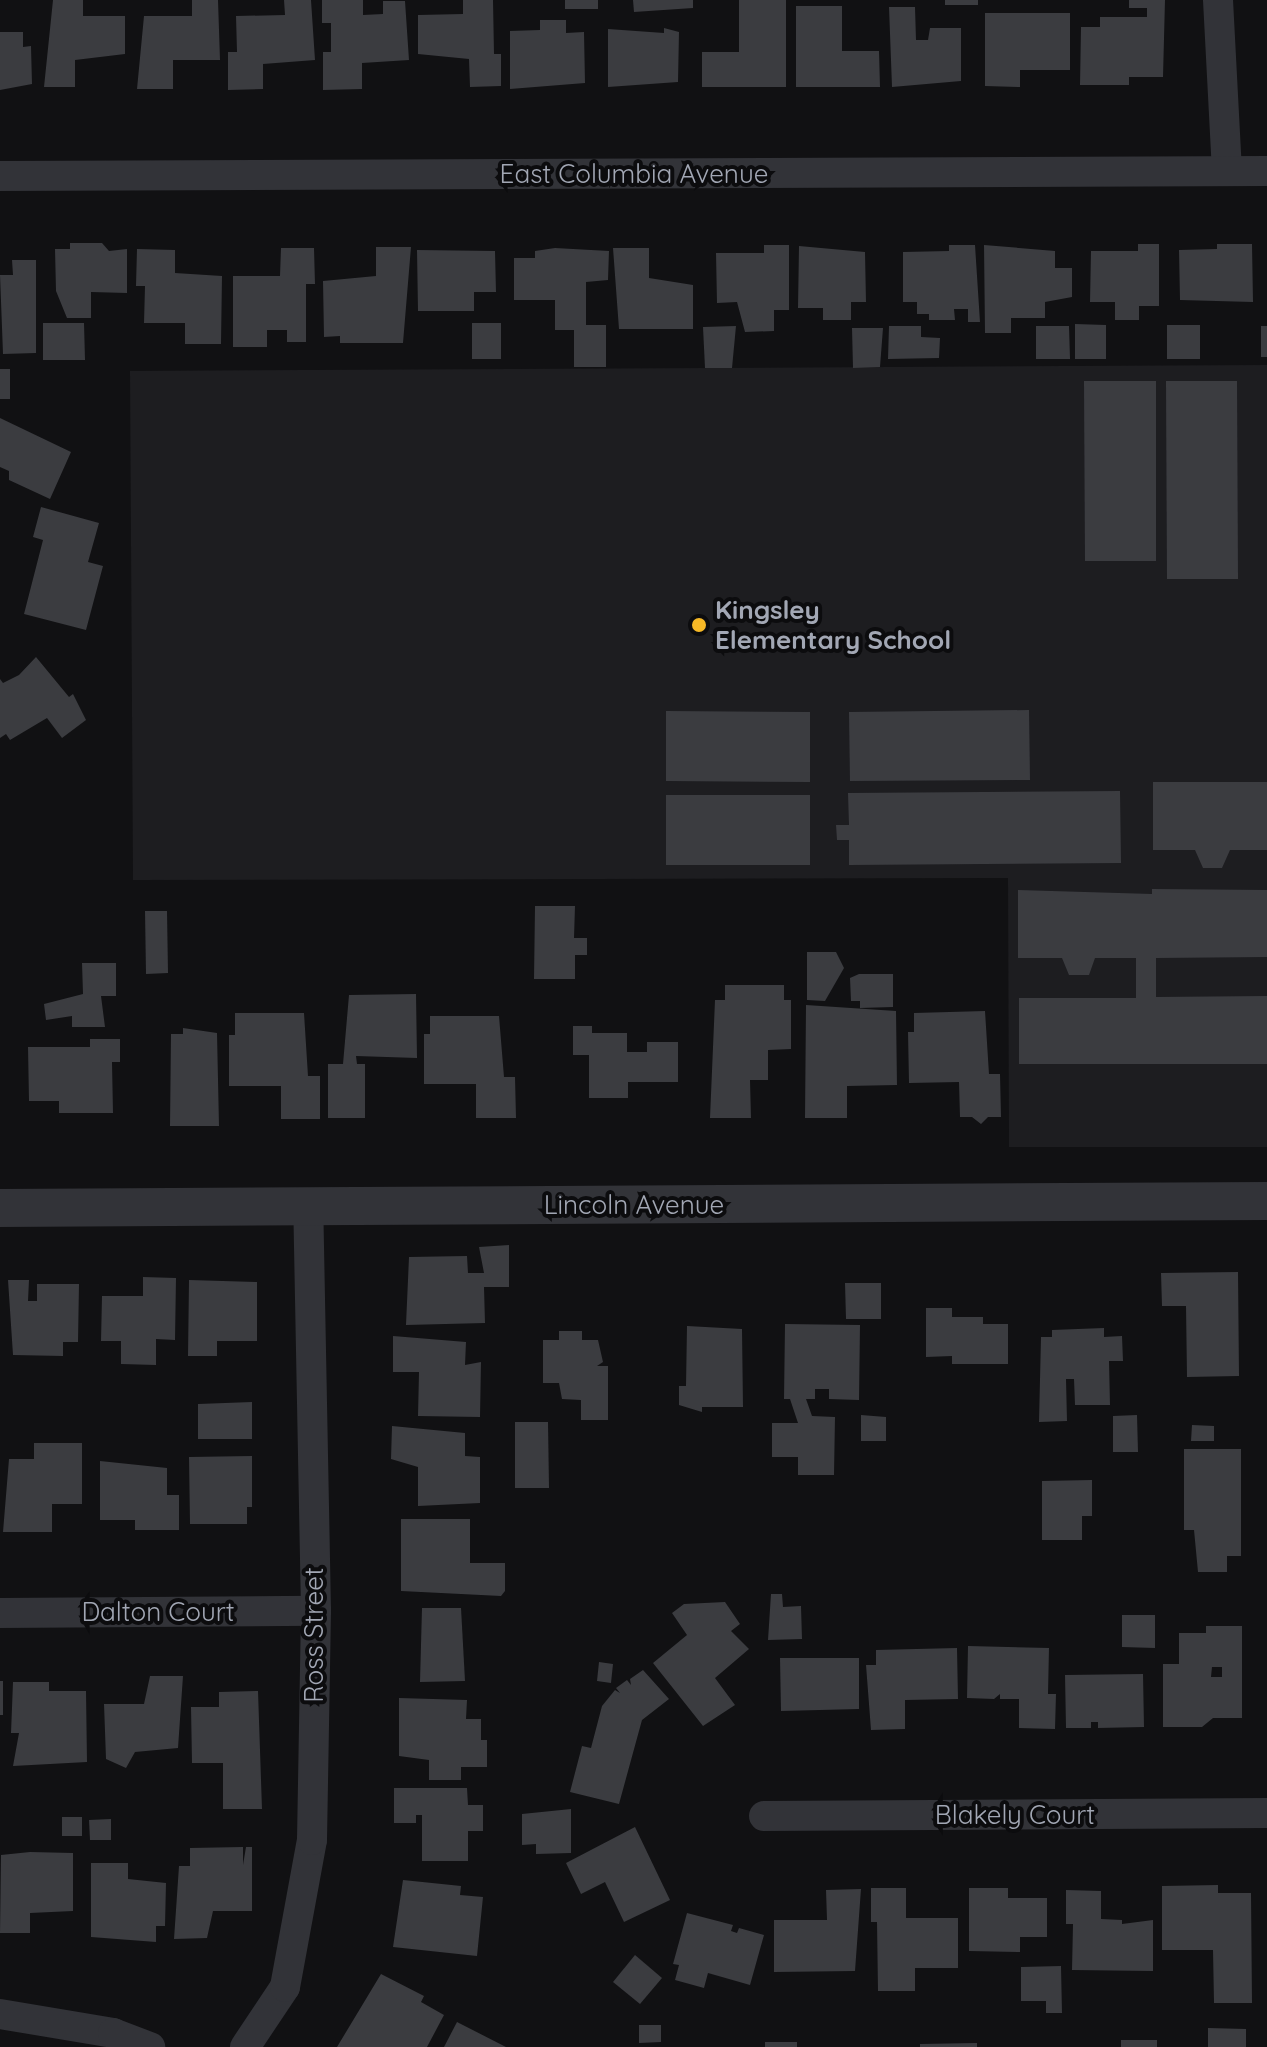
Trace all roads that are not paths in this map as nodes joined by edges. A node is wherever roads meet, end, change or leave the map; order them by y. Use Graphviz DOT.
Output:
graph roads {
  1 [pos="1218,0"];
  2 [pos="1227,171"];
  3 [pos="1267,171"];
  4 [pos="0,176"];
  5 [pos="1267,1201"];
  6 [pos="0,1208"];
  7 [pos="308,1208"];
  8 [pos="316,1611"];
  9 [pos="0,1613"];
  10 [pos="1267,1813"];
  11 [pos="764,1816"];
  12 [pos="0,2014"];
  13 [pos="150,2047"];
  14 [pos="245,2047"];
  1 -- 2 [label="street"];
  2 -- 3 [label="street, East Columbia Avenue"];
  2 -- 4 [label="street, East Columbia Avenue"];
  5 -- 7 [label="street, Lincoln Avenue"];
  6 -- 7 [label="street, Lincoln Avenue"];
  7 -- 8 [label="street, Ross Street"];
  8 -- 9 [label="street, Dalton Court"];
  8 -- 14 [label="street, Ross Street"];
  10 -- 11 [label="street, Blakely Court"];
  12 -- 13 [label="street"];
}
